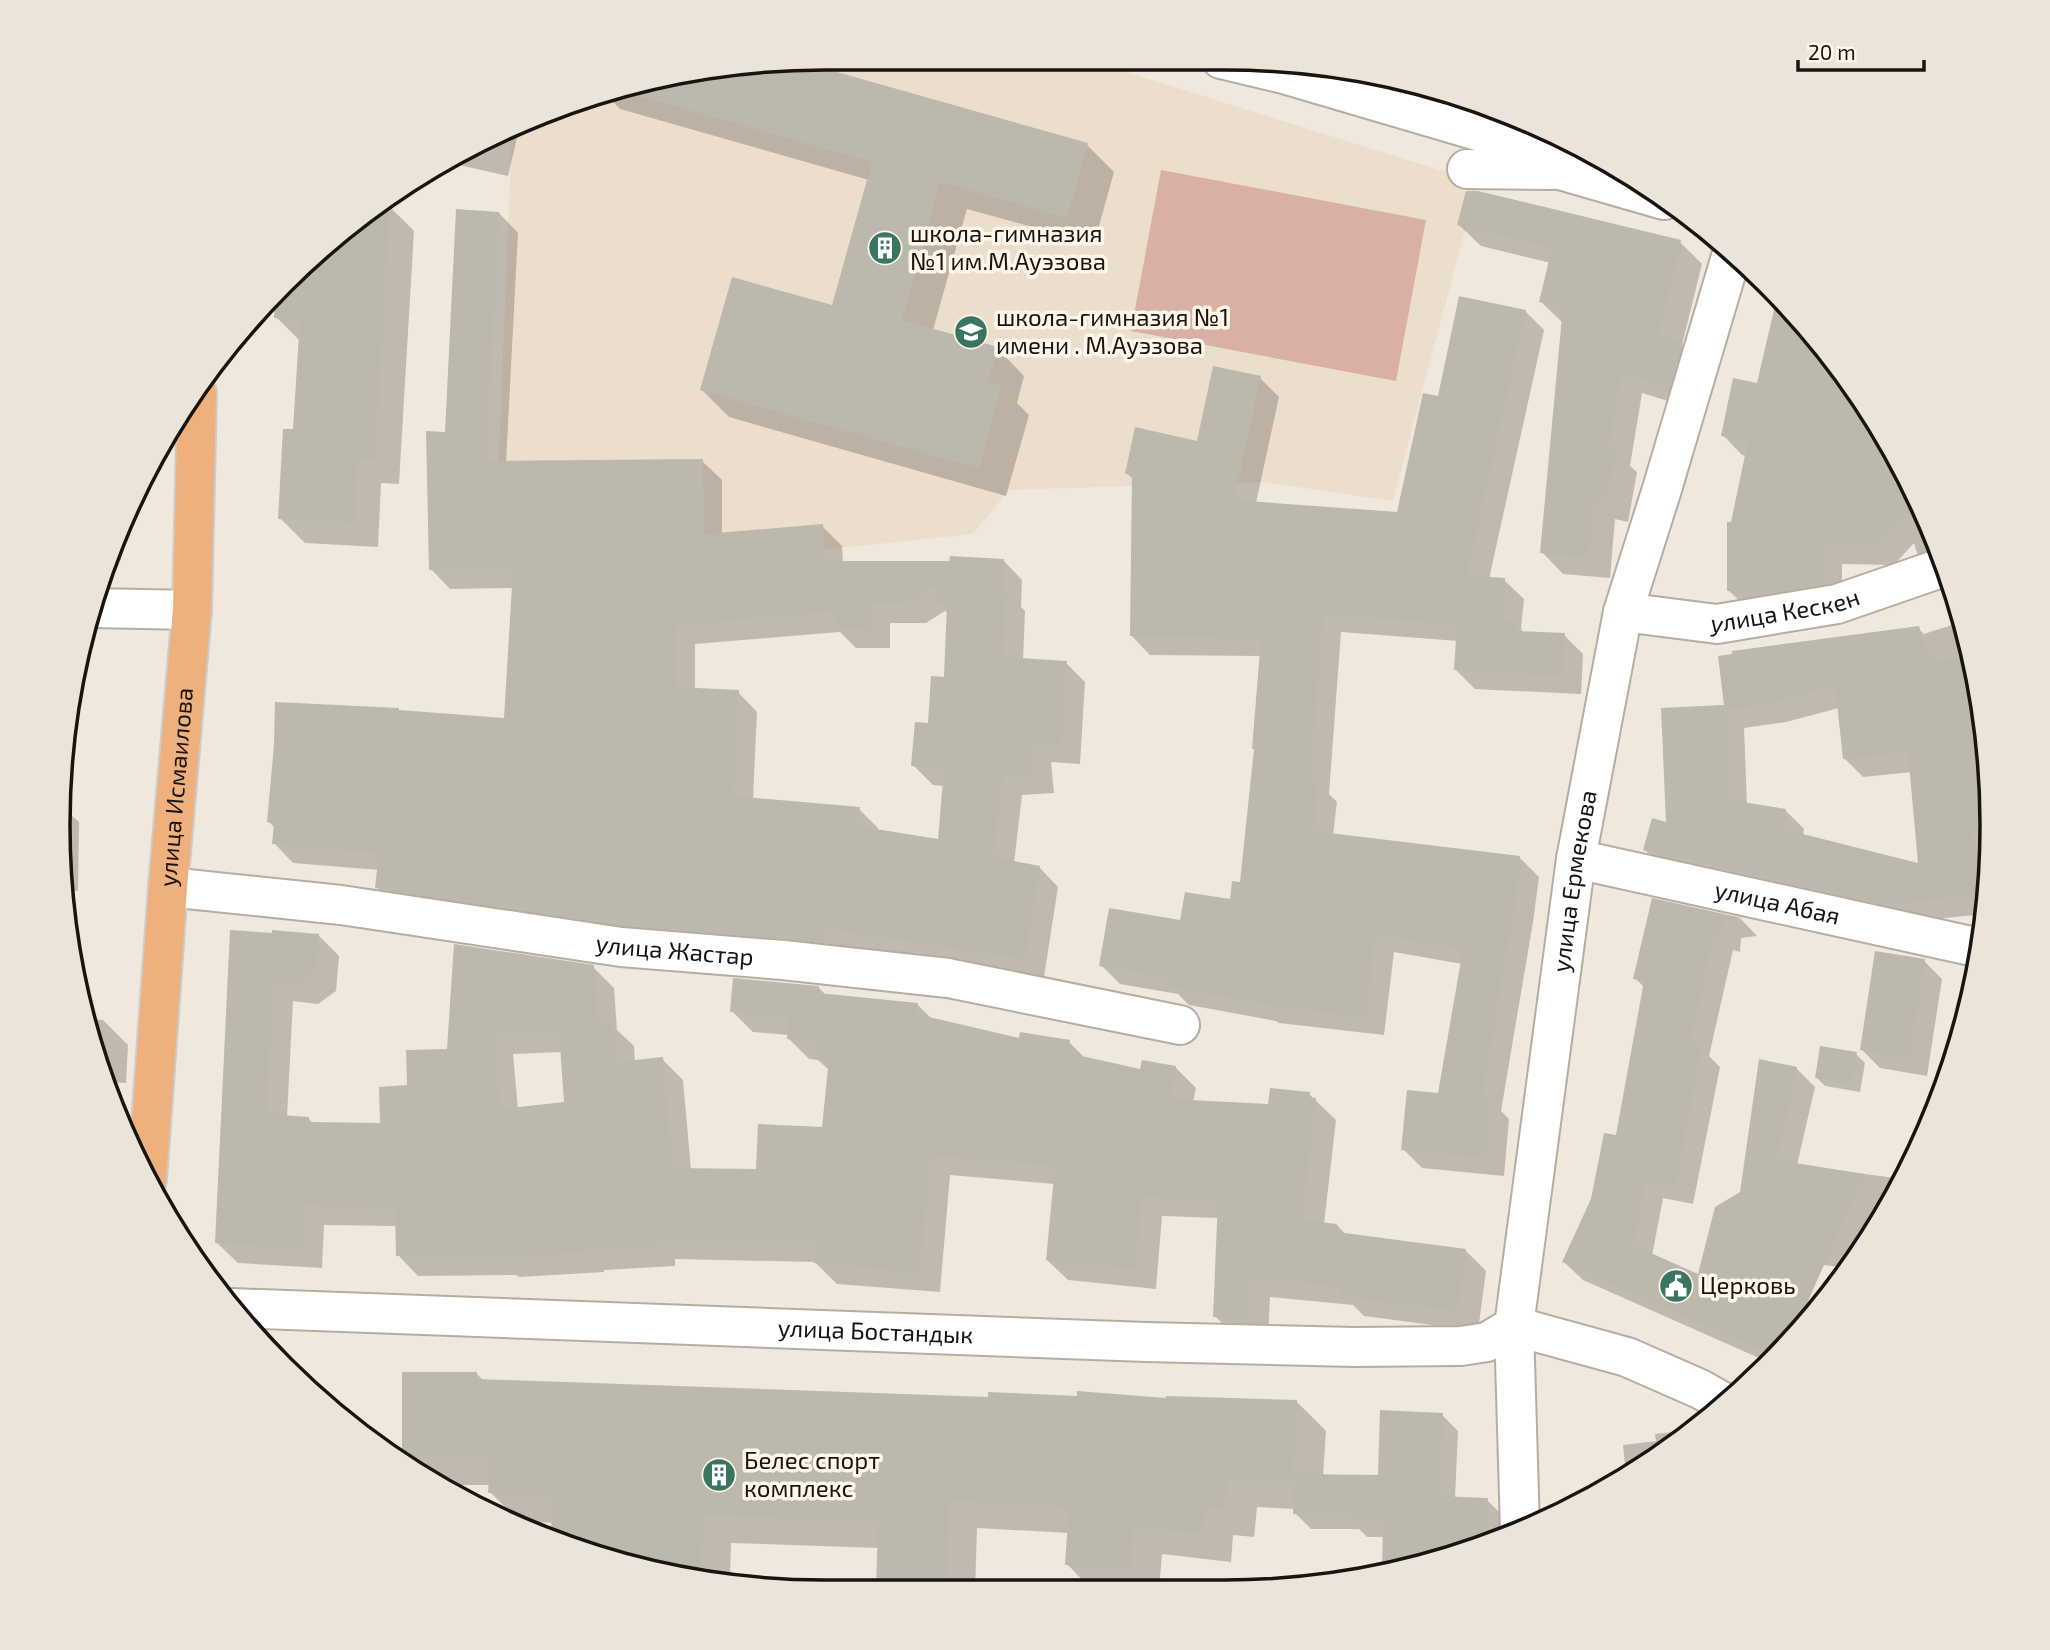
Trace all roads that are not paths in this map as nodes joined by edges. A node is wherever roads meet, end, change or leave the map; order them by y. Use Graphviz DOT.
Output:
graph roads {
  1 [pos="1275,72"];
  2 [pos="1467,170"];
  3 [pos="1560,170"];
  4 [pos="1636,192"];
  5 [pos="1729,263"];
  6 [pos="197,406"];
  7 [pos="1936,570"];
  8 [pos="102,608"];
  9 [pos="192,610"];
  10 [pos="1623,612"];
  11 [pos="1576,859"];
  12 [pos="168,887"];
  13 [pos="1970,946"];
  14 [pos="1180,1025"];
  15 [pos="148,1158"];
  16 [pos="245,1308"];
  17 [pos="1514,1326"];
  18 [pos="1717,1398"];
  19 [pos="1520,1520"];
  1 -- 3 [label="street"];
  2 -- 3 [label="street"];
  3 -- 4 [label="street"];
  5 -- 10 [label="street, улица Ермекова"];
  6 -- 9 [label="main road, улица Исмаилова"];
  7 -- 10 [label="street, улица Кескен"];
  8 -- 9 [label="street"];
  9 -- 12 [label="main road, улица Исмаилова"];
  10 -- 11 [label="street, улица Ермекова"];
  11 -- 13 [label="street, улица Абая"];
  11 -- 17 [label="street, улица Ермекова"];
  12 -- 14 [label="street, улица Жастар"];
  12 -- 15 [label="main road, улица Исмаилова"];
  16 -- 17 [label="street, улица Бостандык"];
  17 -- 18 [label="street"];
  17 -- 19 [label="street, улица Ермекова"];
}
